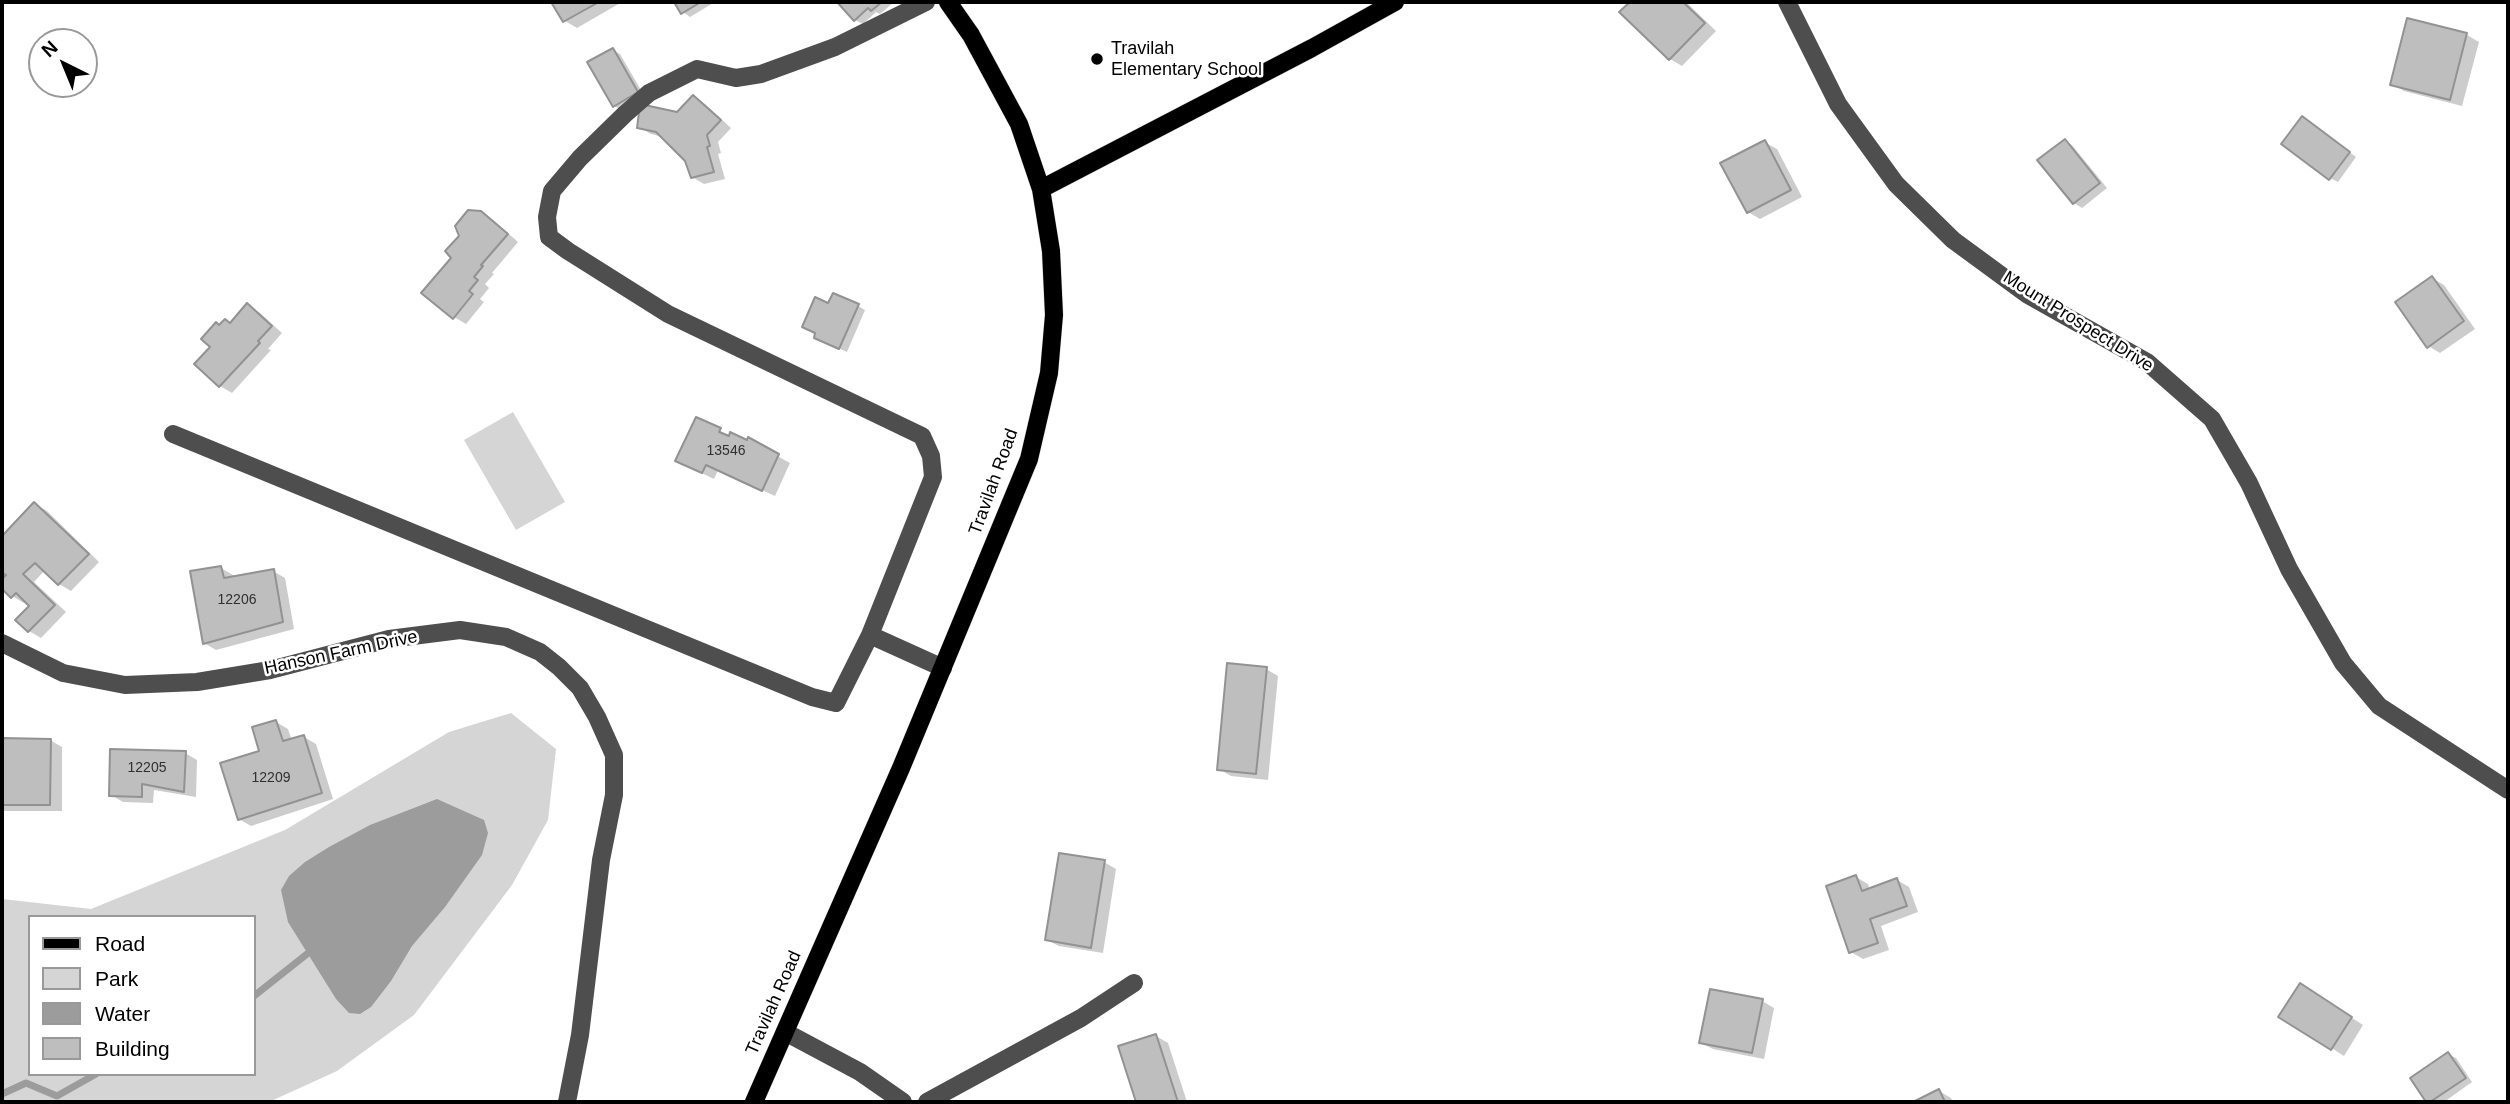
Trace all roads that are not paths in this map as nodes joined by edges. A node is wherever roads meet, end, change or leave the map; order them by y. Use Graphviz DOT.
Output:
graph roads {
  1 [pos="926,2"];
  2 [pos="948,2"];
  3 [pos="1395,2"];
  4 [pos="1787,2"];
  5 [pos="1041,189"];
  6 [pos="173,434"];
  7 [pos="870,635"];
  8 [pos="2,643"];
  9 [pos="943,668"];
  10 [pos="2508,790"];
  11 [pos="1134,983"];
  12 [pos="785,1032"];
  13 [pos="567,1102"];
  14 [pos="754,1102"];
  15 [pos="903,1102"];
  16 [pos="927,1102"];
  1 -- 7 [label="street"];
  2 -- 5 [label="main road, Travilah Road"];
  3 -- 5 [label="main road"];
  4 -- 10 [label="street, Mount Prospect Drive"];
  5 -- 9 [label="main road, Travilah Road"];
  6 -- 7 [label="street"];
  7 -- 9 [label="street"];
  8 -- 13 [label="street, Hanson Farm Drive"];
  9 -- 12 [label="main road, Travilah Road"];
  11 -- 16 [label="street"];
  12 -- 14 [label="main road, Travilah Road"];
  12 -- 15 [label="street"];
}
